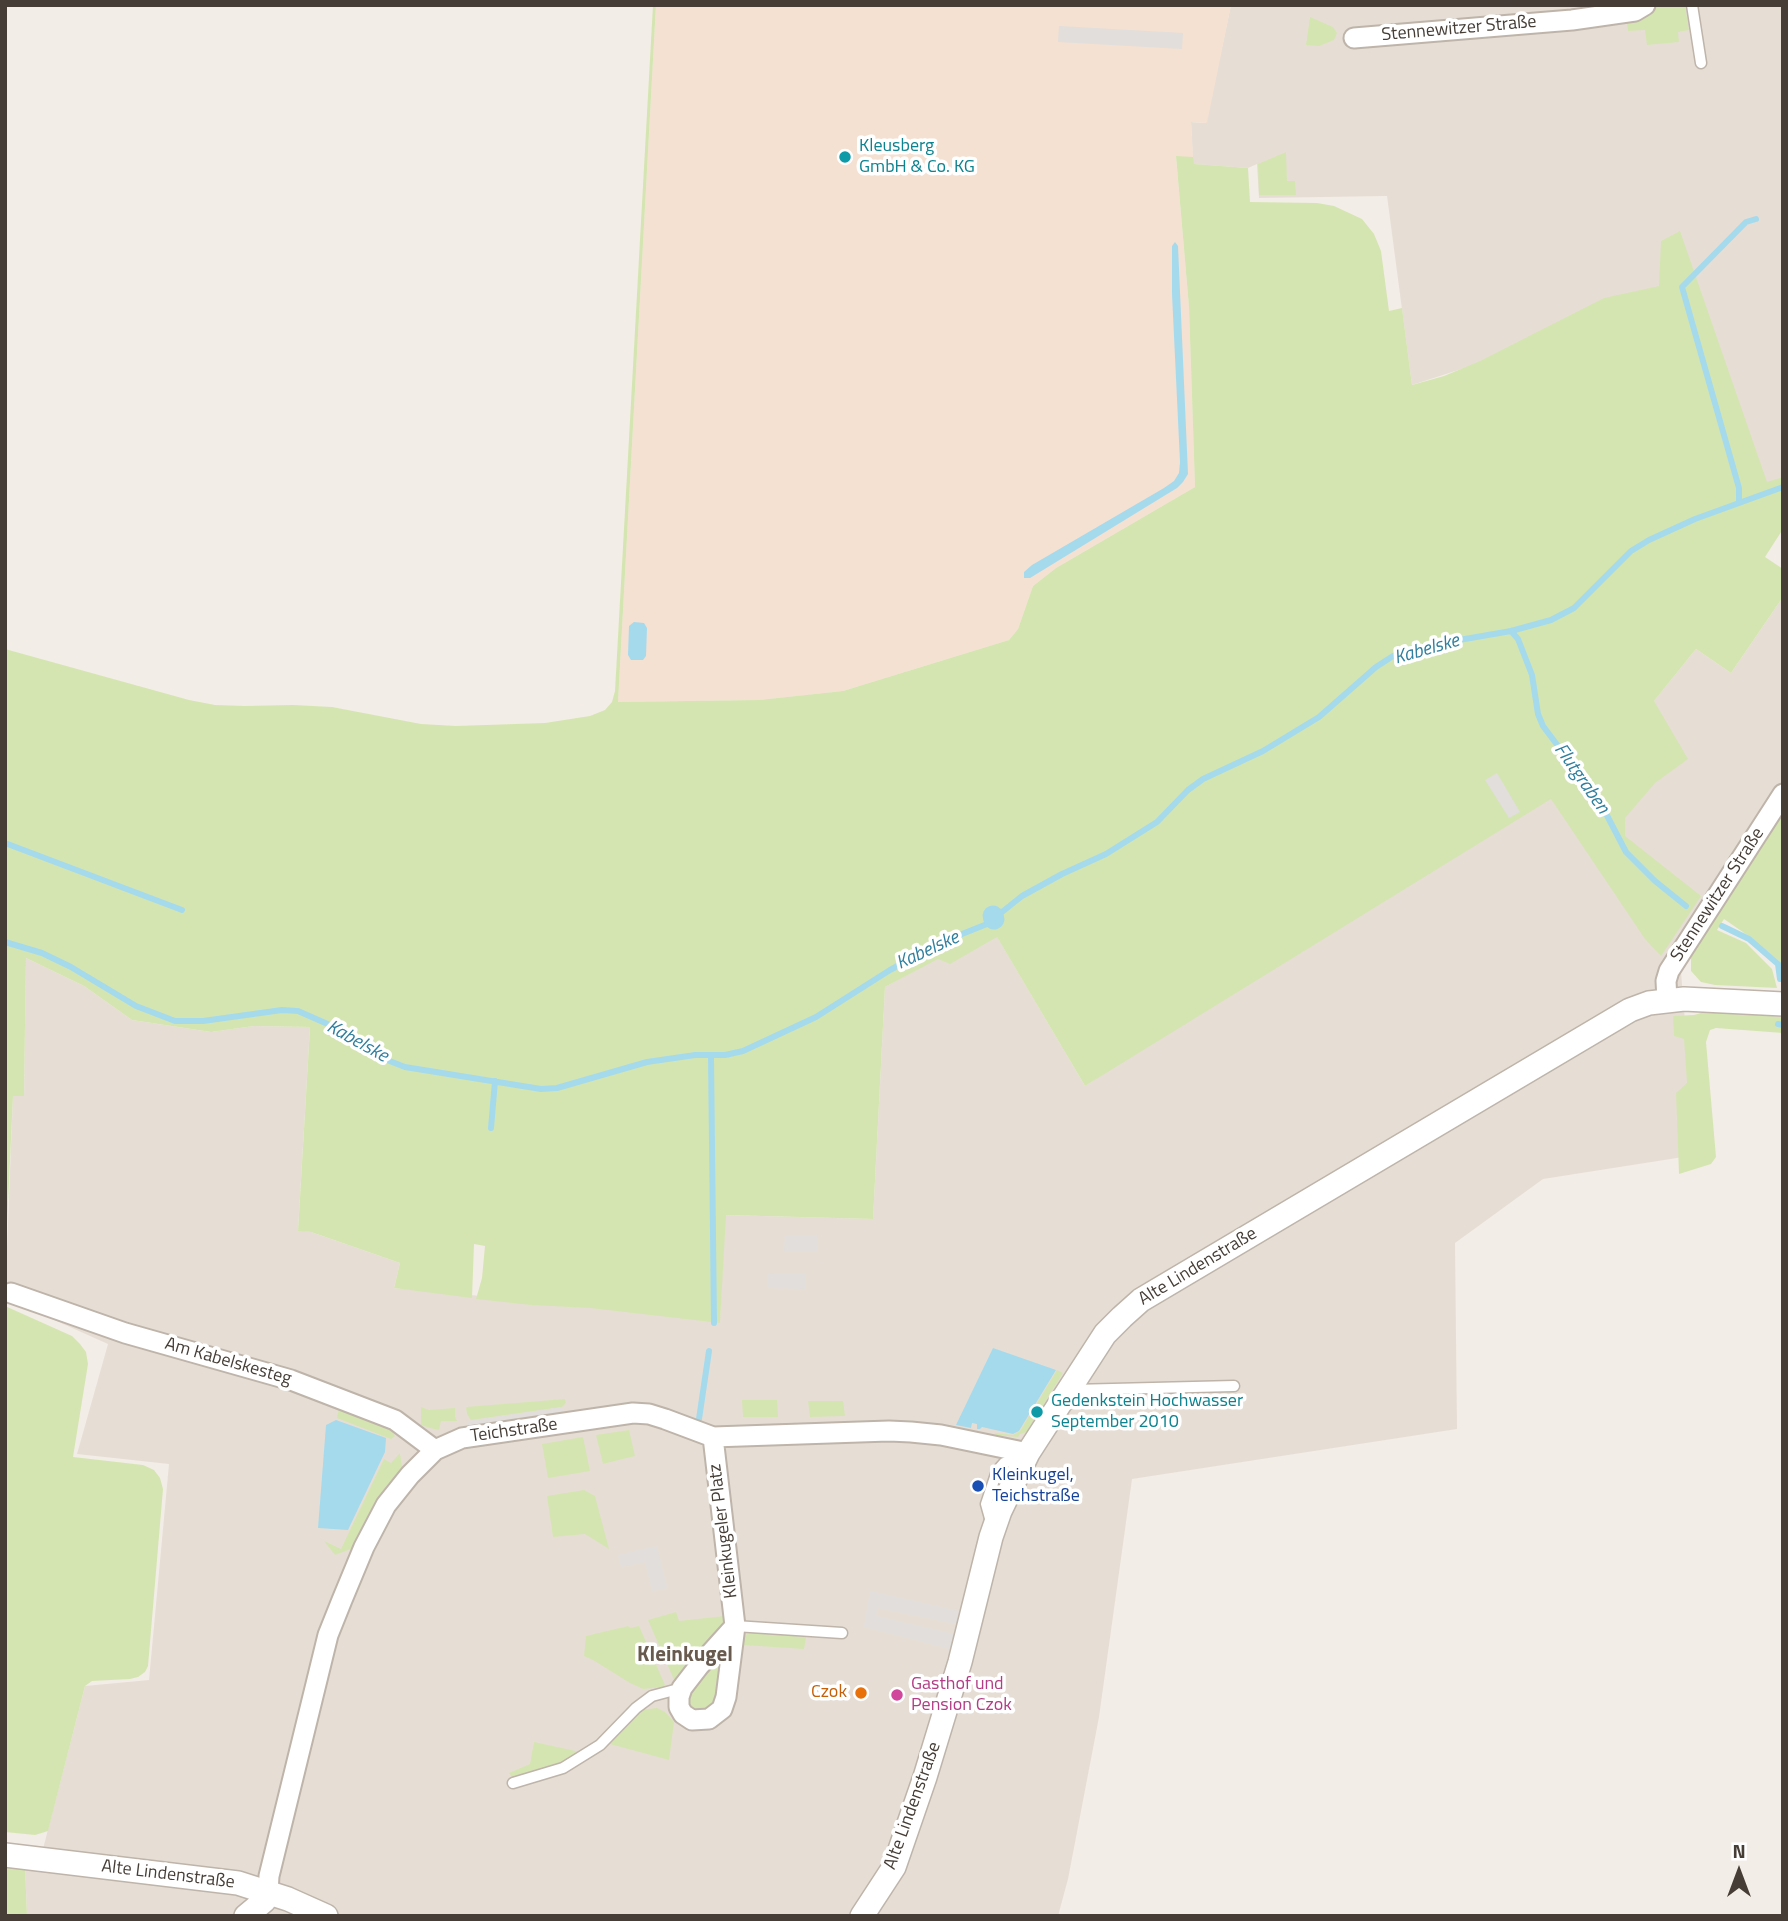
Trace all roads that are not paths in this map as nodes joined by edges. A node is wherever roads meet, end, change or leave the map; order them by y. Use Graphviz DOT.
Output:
graph roads {
  1 [pos="1645,5"];
  2 [pos="1692,5"];
  3 [pos="1354,38"];
  4 [pos="1701,63"];
  5 [pos="1783,794"];
  6 [pos="1667,1000"];
  7 [pos="1783,1004"];
  8 [pos="8,1291"];
  9 [pos="1234,1386"];
  10 [pos="1068,1390"];
  11 [pos="713,1437"];
  12 [pos="435,1450"];
  13 [pos="1028,1453"];
  14 [pos="734,1626"];
  15 [pos="842,1633"];
  16 [pos="682,1688"];
  17 [pos="513,1783"];
  18 [pos="5,1855"];
  19 [pos="268,1892"];
  20 [pos="246,1916"];
  21 [pos="326,1916"];
  22 [pos="862,1916"];
  1 -- 3 [label="street, Stennewitzer Straße"];
  2 -- 4 [label="lane"];
  5 -- 6 [label="street, Stennewitzer Straße"];
  6 -- 7 [label="street, Alte Lindenstraße"];
  6 -- 10 [label="street, Alte Lindenstraße"];
  8 -- 12 [label="street, Am Kabelskesteg"];
  9 -- 10 [label="lane"];
  10 -- 13 [label="street, Alte Lindenstraße"];
  11 -- 12 [label="street, Teichstraße"];
  11 -- 13 [label="street, Teichstraße"];
  11 -- 14 [label="street, Kleinkugeler Platz"];
  12 -- 19 [label="street, Teichstraße"];
  13 -- 22 [label="street, Alte Lindenstraße"];
  14 -- 15 [label="lane"];
  14 -- 16 [label="street"];
  14 -- 16 [label="street, Kleinkugeler Platz"];
  16 -- 17 [label="lane"];
  18 -- 19 [label="street, Alte Lindenstraße"];
  19 -- 20 [label="street"];
  19 -- 21 [label="street, Alte Lindenstraße"];
}
